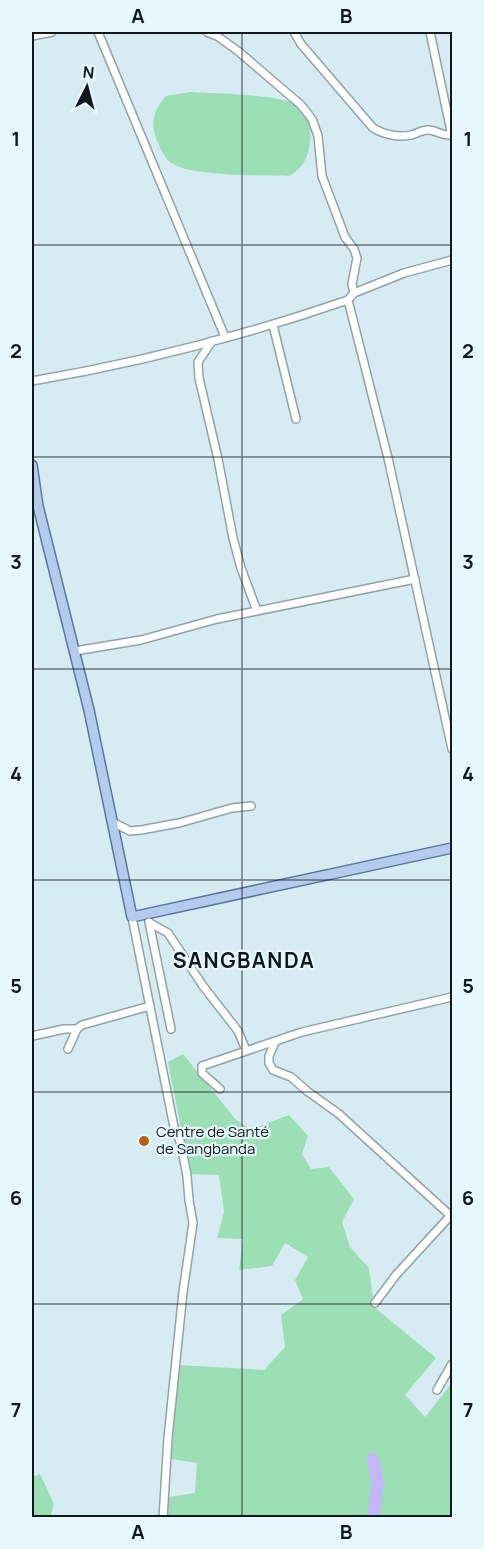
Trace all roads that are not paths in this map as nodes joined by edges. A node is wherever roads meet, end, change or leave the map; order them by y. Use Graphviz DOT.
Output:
graph roads {
  1 [pos="52,32"];
  2 [pos="99,32"];
  3 [pos="207,32"];
  4 [pos="294,32"];
  5 [pos="430,32"];
  6 [pos="32,36"];
  7 [pos="452,135"];
  8 [pos="453,260"];
  9 [pos="354,293"];
  10 [pos="348,300"];
  11 [pos="273,325"];
  12 [pos="225,337"];
  13 [pos="212,341"];
  14 [pos="32,381"];
  15 [pos="297,419"];
  16 [pos="32,465"];
  17 [pos="416,579"];
  18 [pos="257,611"];
  19 [pos="75,651"];
  20 [pos="453,749"];
  21 [pos="250,806"];
  22 [pos="114,823"];
  23 [pos="453,848"];
  24 [pos="132,917"];
  25 [pos="149,918"];
  26 [pos="453,997"];
  27 [pos="150,1006"];
  28 [pos="77,1029"];
  29 [pos="171,1029"];
  30 [pos="32,1036"];
  31 [pos="275,1042"];
  32 [pos="68,1049"];
  33 [pos="246,1050"];
  34 [pos="220,1089"];
  35 [pos="452,1215"];
  36 [pos="375,1303"];
  37 [pos="453,1364"];
  38 [pos="437,1390"];
  39 [pos="162,1518"];
  1 -- 6 [label="street"];
  2 -- 12 [label="street"];
  3 -- 9 [label="street"];
  4 -- 7 [label="street"];
  5 -- 7 [label="street"];
  8 -- 9 [label="street"];
  9 -- 10 [label="street"];
  10 -- 11 [label="street"];
  10 -- 17 [label="street"];
  11 -- 12 [label="street"];
  11 -- 15 [label="street"];
  12 -- 13 [label="street"];
  13 -- 14 [label="street"];
  13 -- 18 [label="street"];
  16 -- 19 [label="main road"];
  17 -- 18 [label="street"];
  17 -- 20 [label="street"];
  18 -- 19 [label="street"];
  19 -- 22 [label="main road"];
  21 -- 22 [label="street"];
  22 -- 24 [label="main road"];
  23 -- 25 [label="main road"];
  24 -- 25 [label="main road"];
  24 -- 27 [label="street"];
  25 -- 29 [label="street"];
  25 -- 33 [label="street"];
  26 -- 31 [label="street"];
  27 -- 28 [label="street"];
  27 -- 39 [label="street"];
  28 -- 30 [label="street"];
  28 -- 32 [label="street"];
  31 -- 33 [label="street"];
  31 -- 35 [label="street"];
  33 -- 34 [label="street"];
  35 -- 36 [label="street"];
  37 -- 38 [label="street"];
}
